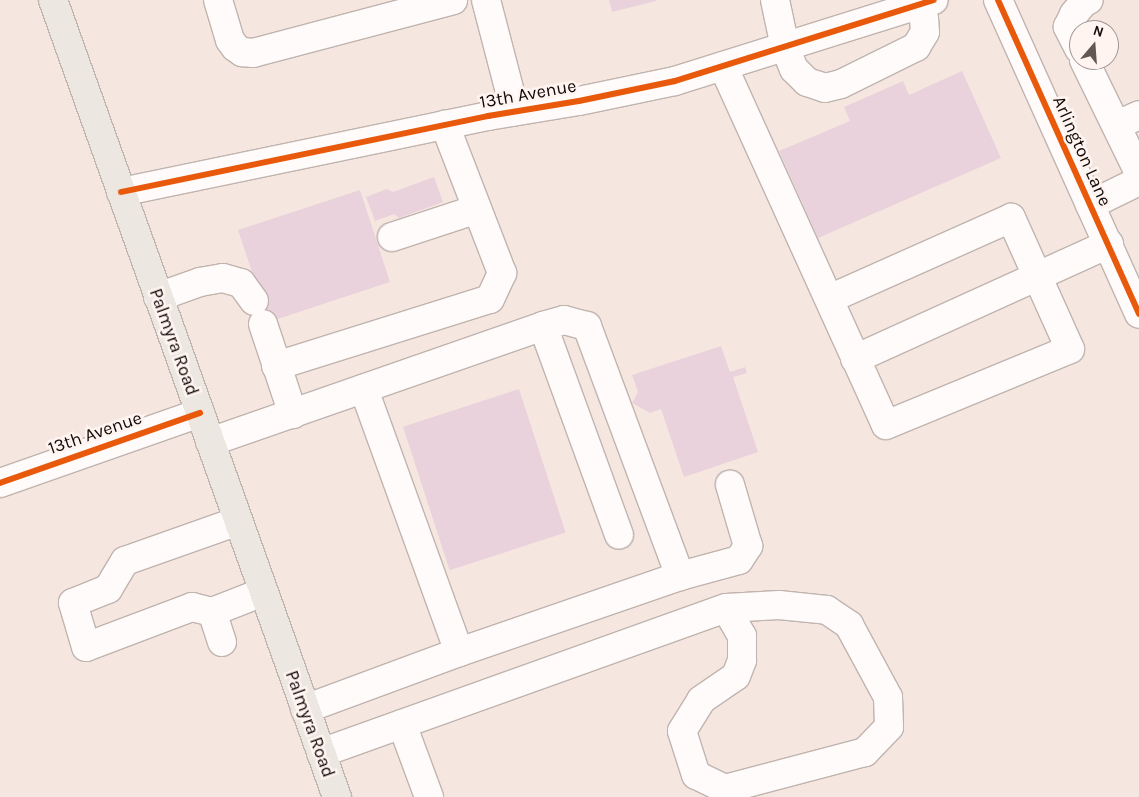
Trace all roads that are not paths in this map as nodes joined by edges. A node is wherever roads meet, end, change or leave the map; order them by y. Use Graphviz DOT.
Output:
graph roads {
  1 [pos="53,0"];
  2 [pos="218,0"];
  3 [pos="453,0"];
  4 [pos="486,0"];
  5 [pos="775,0"];
  6 [pos="998,0"];
  7 [pos="1085,1"];
  8 [pos="927,2"];
  9 [pos="1071,20"];
  10 [pos="785,46"];
  11 [pos="723,66"];
  12 [pos="1091,70"];
  13 [pos="515,112"];
  14 [pos="1128,120"];
  15 [pos="445,125"];
  16 [pos="1139,173"];
  17 [pos="1139,182"];
  18 [pos="121,192"];
  19 [pos="1090,204"];
  20 [pos="477,208"];
  21 [pos="392,237"];
  22 [pos="1109,244"];
  23 [pos="1036,277"];
  24 [pos="1133,284"];
  25 [pos="158,296"];
  26 [pos="829,298"];
  27 [pos="1139,314"];
  28 [pos="543,326"];
  29 [pos="855,359"];
  30 [pos="276,366"];
  31 [pos="364,389"];
  32 [pos="200,413"];
  33 [pos="293,414"];
  34 [pos="210,442"];
  35 [pos="0,483"];
  36 [pos="730,485"];
  37 [pos="238,521"];
  38 [pos="618,535"];
  39 [pos="680,576"];
  40 [pos="263,592"];
  41 [pos="726,608"];
  42 [pos="212,612"];
  43 [pos="222,642"];
  44 [pos="459,652"];
  45 [pos="305,709"];
  46 [pos="402,724"];
  47 [pos="321,753"];
  48 [pos="337,797"];
  49 [pos="429,797"];
  1 -- 18 [label="main road, Palmyra Road"];
  2 -- 3 [label="street"];
  4 -- 13 [label="street"];
  5 -- 10 [label="street"];
  6 -- 19 [label="street, Arlington Lane"];
  7 -- 9 [label="street"];
  8 -- 10 [label="street, 13th Avenue"];
  8 -- 10 [label="street"];
  10 -- 11 [label="street, 13th Avenue"];
  11 -- 13 [label="street, 13th Avenue"];
  11 -- 26 [label="street"];
  12 -- 14 [label="street"];
  13 -- 15 [label="street, 13th Avenue"];
  14 -- 16 [label="street"];
  15 -- 18 [label="street, 13th Avenue"];
  15 -- 20 [label="street"];
  17 -- 19 [label="street"];
  18 -- 25 [label="main road, Palmyra Road"];
  19 -- 22 [label="street, Arlington Lane"];
  20 -- 21 [label="street"];
  20 -- 30 [label="street"];
  22 -- 23 [label="street"];
  22 -- 24 [label="street, Arlington Lane"];
  23 -- 26 [label="street"];
  23 -- 29 [label="street"];
  23 -- 29 [label="street"];
  24 -- 27 [label="street, Arlington Lane"];
  25 -- 30 [label="street"];
  25 -- 32 [label="main road, Palmyra Road"];
  26 -- 29 [label="street"];
  28 -- 31 [label="street"];
  28 -- 38 [label="street"];
  28 -- 39 [label="street"];
  30 -- 33 [label="street"];
  31 -- 33 [label="street"];
  31 -- 44 [label="street"];
  32 -- 34 [label="main road, Palmyra Road"];
  32 -- 35 [label="street, 13th Avenue"];
  33 -- 34 [label="street"];
  34 -- 37 [label="main road, Palmyra Road"];
  36 -- 39 [label="street"];
  37 -- 40 [label="main road, Palmyra Road"];
  37 -- 42 [label="street"];
  39 -- 44 [label="street"];
  40 -- 42 [label="street"];
  40 -- 45 [label="main road, Palmyra Road"];
  41 -- 41 [label="street"];
  41 -- 46 [label="street"];
  42 -- 43 [label="street"];
  44 -- 45 [label="street"];
  45 -- 47 [label="main road, Palmyra Road"];
  46 -- 47 [label="street"];
  46 -- 49 [label="street"];
  47 -- 48 [label="main road, Palmyra Road"];
}
